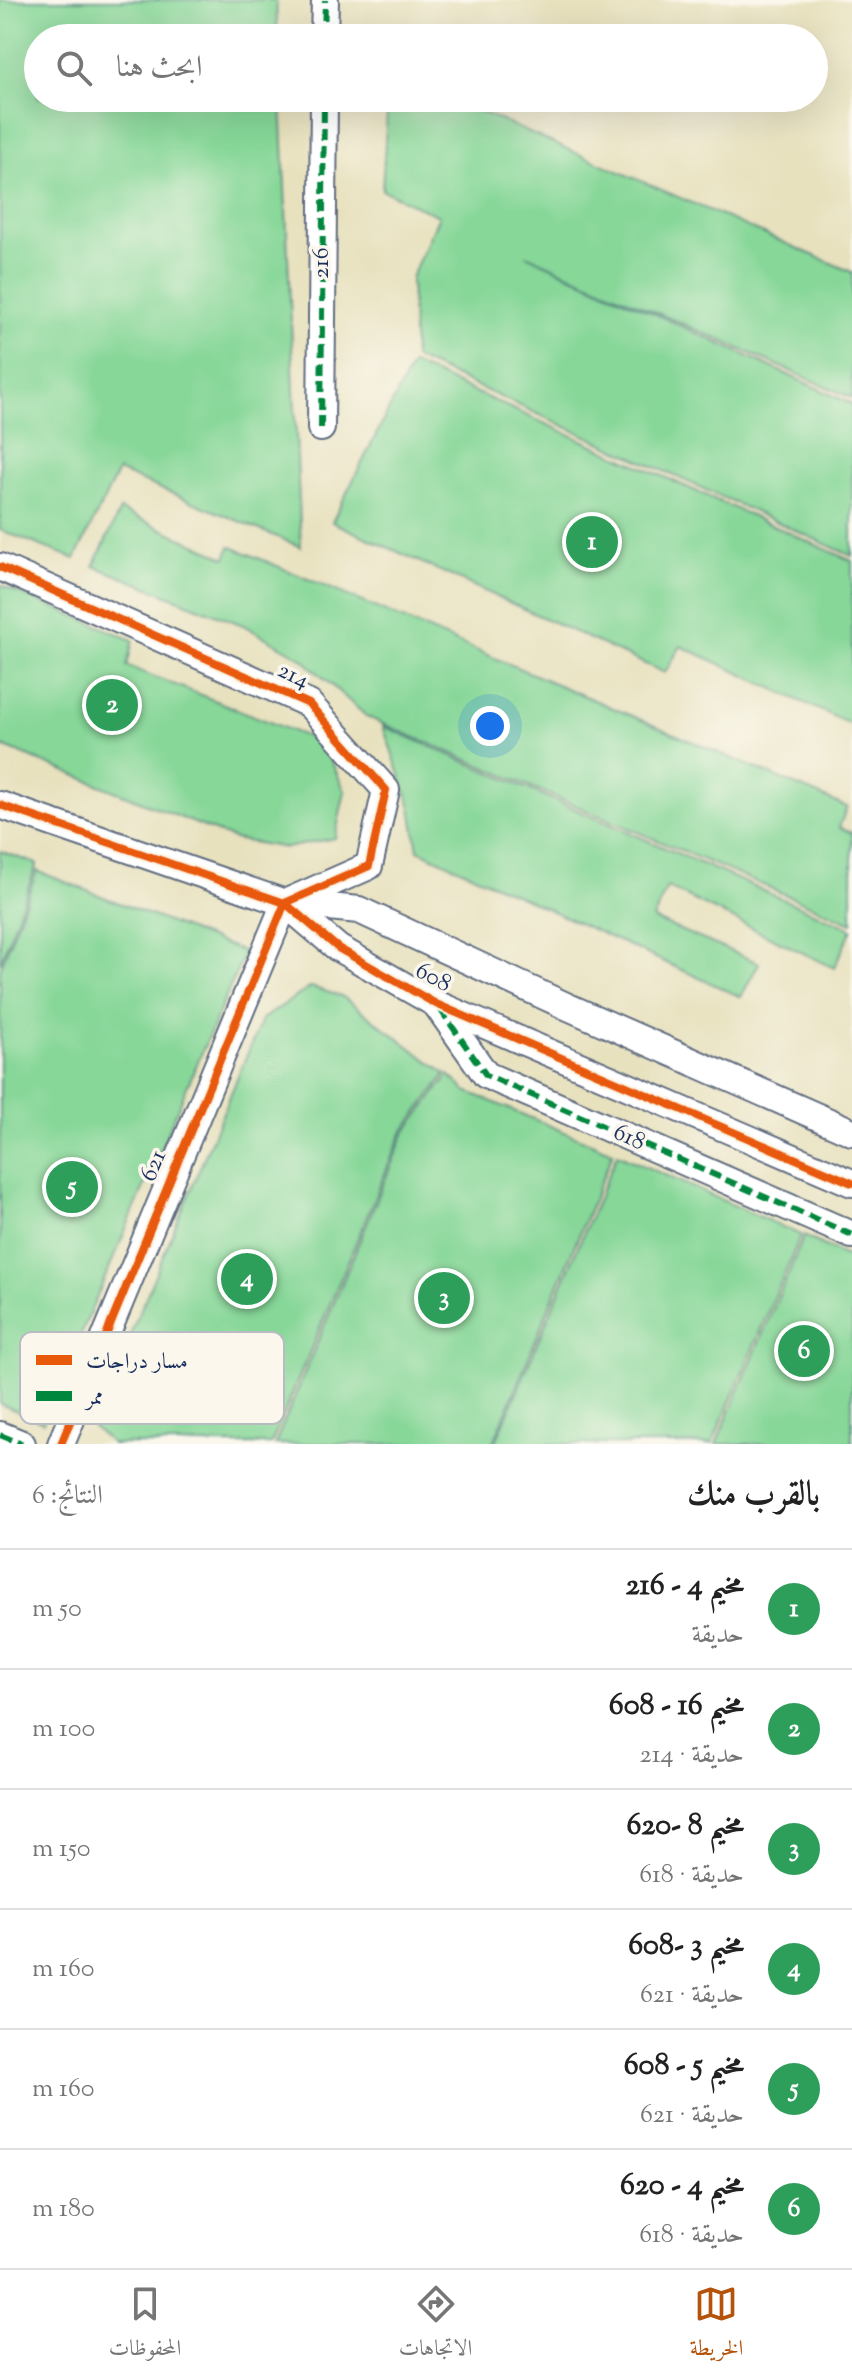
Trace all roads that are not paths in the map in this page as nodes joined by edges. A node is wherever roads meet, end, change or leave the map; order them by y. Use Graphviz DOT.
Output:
graph roads {
  1 [pos="325,0"];
  2 [pos="324,24"];
  3 [pos="324,112"];
  4 [pos="321,428"];
  5 [pos="0,567"];
  6 [pos="0,805"];
  7 [pos="285,903"];
  8 [pos="436,1004"];
  9 [pos="852,1132"];
  10 [pos="852,1183"];
  11 [pos="852,1235"];
  12 [pos="107,1332"];
  13 [pos="69,1424"];
  14 [pos="0,1435"];
  15 [pos="22,1444"];
  16 [pos="61,1444"];
  1 -- 2 [label="street"];
  3 -- 4 [label="street, 216"];
  5 -- 7 [label="street, 214"];
  6 -- 7 [label="street, 608"];
  7 -- 8 [label="street, 608"];
  7 -- 9 [label="street, 608"];
  7 -- 12 [label="street, 621"];
  8 -- 10 [label="street, 608"];
  8 -- 11 [label="street, 618"];
  13 -- 16 [label="street, 621"];
  14 -- 15 [label="street"];
}
